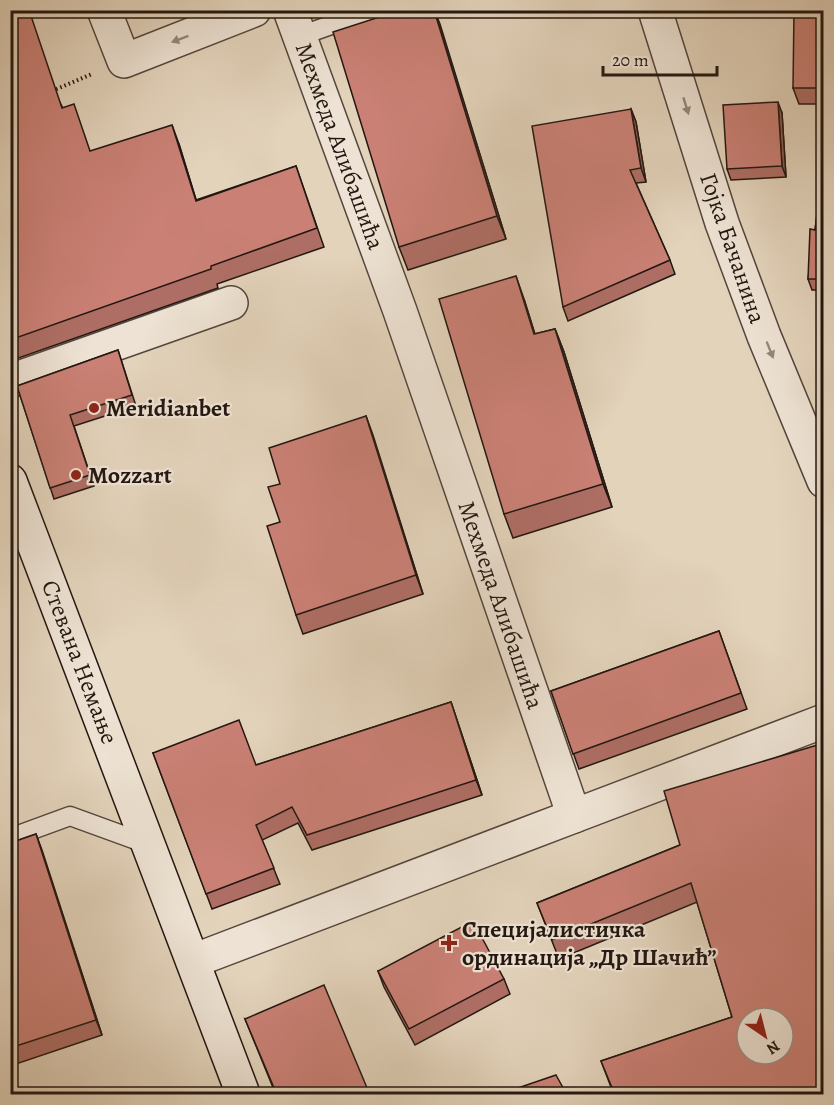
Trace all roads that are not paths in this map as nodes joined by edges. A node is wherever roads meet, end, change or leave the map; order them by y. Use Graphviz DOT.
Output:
graph roads {
  1 [pos="104,10"];
  2 [pos="254,10"];
  3 [pos="374,10"];
  4 [pos="655,10"];
  5 [pos="295,23"];
  6 [pos="231,303"];
  7 [pos="10,381"];
  8 [pos="820,464"];
  9 [pos="10,481"];
  10 [pos="824,721"];
  11 [pos="574,816"];
  12 [pos="10,838"];
  13 [pos="147,844"];
  14 [pos="193,961"];
  15 [pos="243,1095"];
  2 -- 1 [label="street, one-way"];
  3 -- 5 [label="lane"];
  4 -- 8 [label="street, Гојка Бачанина, one-way"];
  5 -- 11 [label="street, Мехмеда Алибашића"];
  6 -- 7 [label="street"];
  9 -- 13 [label="street, Стевана Немање"];
  10 -- 11 [label="street"];
  11 -- 14 [label="street"];
  12 -- 13 [label="lane"];
  13 -- 14 [label="street, Стевана Немање"];
  14 -- 15 [label="street, Стевана Немање"];
}
